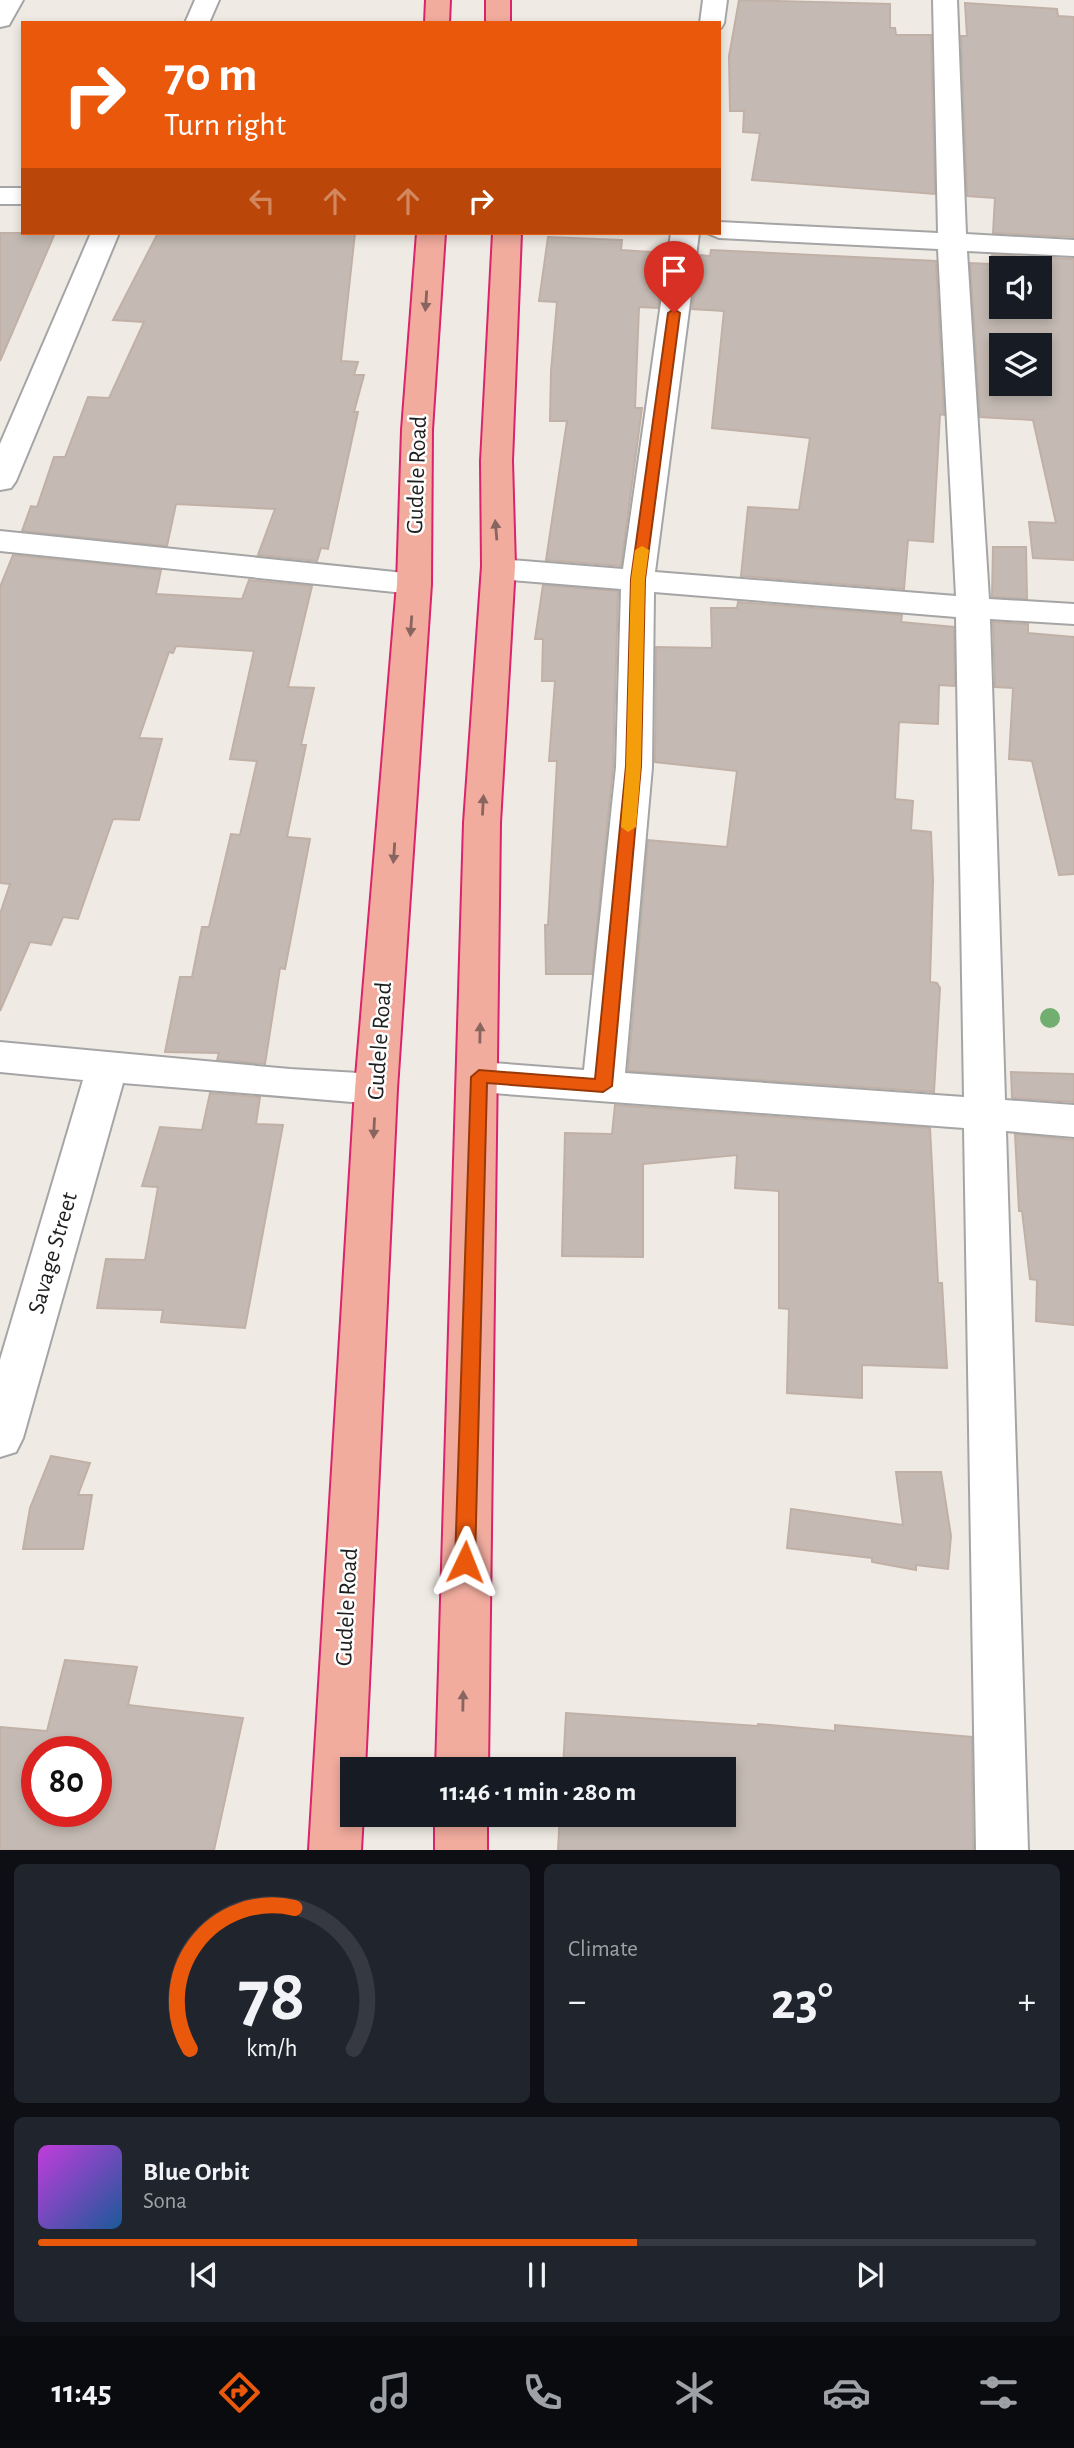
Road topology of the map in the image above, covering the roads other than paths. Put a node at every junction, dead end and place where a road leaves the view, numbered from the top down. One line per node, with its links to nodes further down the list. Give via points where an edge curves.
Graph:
1 (11, 0): 7 (street)
2 (207, 0): 8 (street)
3 (438, 0): 9 (highway)
4 (498, 0): 10 (highway)
5 (715, 0): 11 (street)
6 (944, 0): 19 (street)
7 (0, 20)
8 (198, 21)
9 (437, 21)
10 (498, 21)
11 (712, 21)
12 (0, 196): 13 (street)
13 (21, 196)
14 (721, 230): 19 (street)
15 (104, 235): 21 (street)
16 (430, 235): 25 (highway, Gudele Road, one-way to 25, via 417,430)
17 (507, 235): 23 (highway, one-way to 17, via 495,519)
18 (685, 235): 24 (street)
19 (952, 241): 20 (street); 26 (street)
20 (1074, 248)
21 (0, 481)
22 (0, 541): 25 (street)
23 (500, 569): 24 (street); 30 (highway, one-way to 23, via 482,823)
24 (638, 579): 26 (street); 31 (street, via 634,766)
25 (414, 584): 32 (highway, Gudele Road, one-way to 32)
26 (973, 608): 27 (street); 33 (street)
27 (1074, 614)
28 (0, 1058): 29 (street)
29 (107, 1068): 32 (street); 35 (street, Savage Street)
30 (479, 1077): 31 (street); 36 (highway, one-way to 30)
31 (603, 1086): 33 (street)
32 (376, 1089): 38 (highway, Gudele Road, one-way to 38)
33 (984, 1115): 34 (street); 40 (street)
34 (1074, 1121)
35 (0, 1438)
36 (462, 1757)
37 (461, 1827): 39 (highway)
38 (335, 1850)
39 (461, 1850)
40 (1002, 1850)

